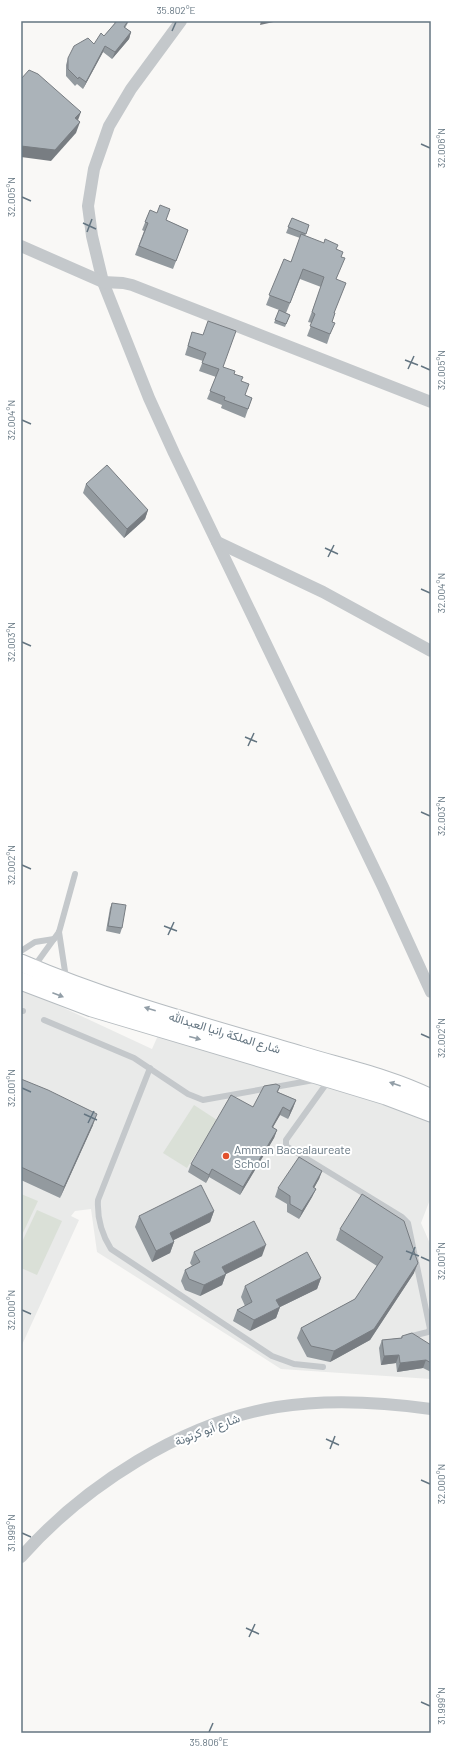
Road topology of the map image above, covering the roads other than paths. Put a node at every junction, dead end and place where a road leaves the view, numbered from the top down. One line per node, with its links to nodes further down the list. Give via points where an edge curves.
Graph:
1 (181, 21): 3 (street, via 131,89 109,126 94,169 88,206)
2 (21, 246): 3 (street)
3 (103, 282): 4 (street, via 123,282 132,285); 5 (street, via 149,398)
4 (431, 402)
5 (217, 542): 6 (street, via 323,592); 14 (street)
6 (431, 651)
7 (75, 874): 8 (lane)
8 (59, 932): 9 (lane); 13 (lane)
9 (54, 939): 10 (lane, via 35,942); 11 (lane)
10 (21, 951)
11 (27, 966): 13 (main road, شارع الملكة رانيا العبدالله)
12 (21, 982): 17 (main road, شارع الملكة رانيا العبدالله, one-way to 17, via 106,1012)
13 (67, 982): 18 (main road, شارع الملكة رانيا العبدالله, one-way to 13, via 382,1079 238,1037)
14 (431, 992)
15 (44, 1020): 16 (lane, via 134,1058)
16 (150, 1068): 17 (lane, via 192,1097 203,1100); 21 (lane, via 98,1200 100,1226 108,1246 272,1356 294,1364)
17 (328, 1078): 19 (main road, شارع الملكة رانيا العبدالله); 20 (lane, via 286,1140 286,1146 408,1223 430,1329 428,1332)
18 (431, 1098)
19 (431, 1113)
20 (399, 1340)
21 (323, 1367)
22 (431, 1409): 23 (street, شارع أبو كرتونة, via 375,1404 317,1403 276,1407 233,1418 190,1434 142,1457 85,1497)
23 (21, 1557)

